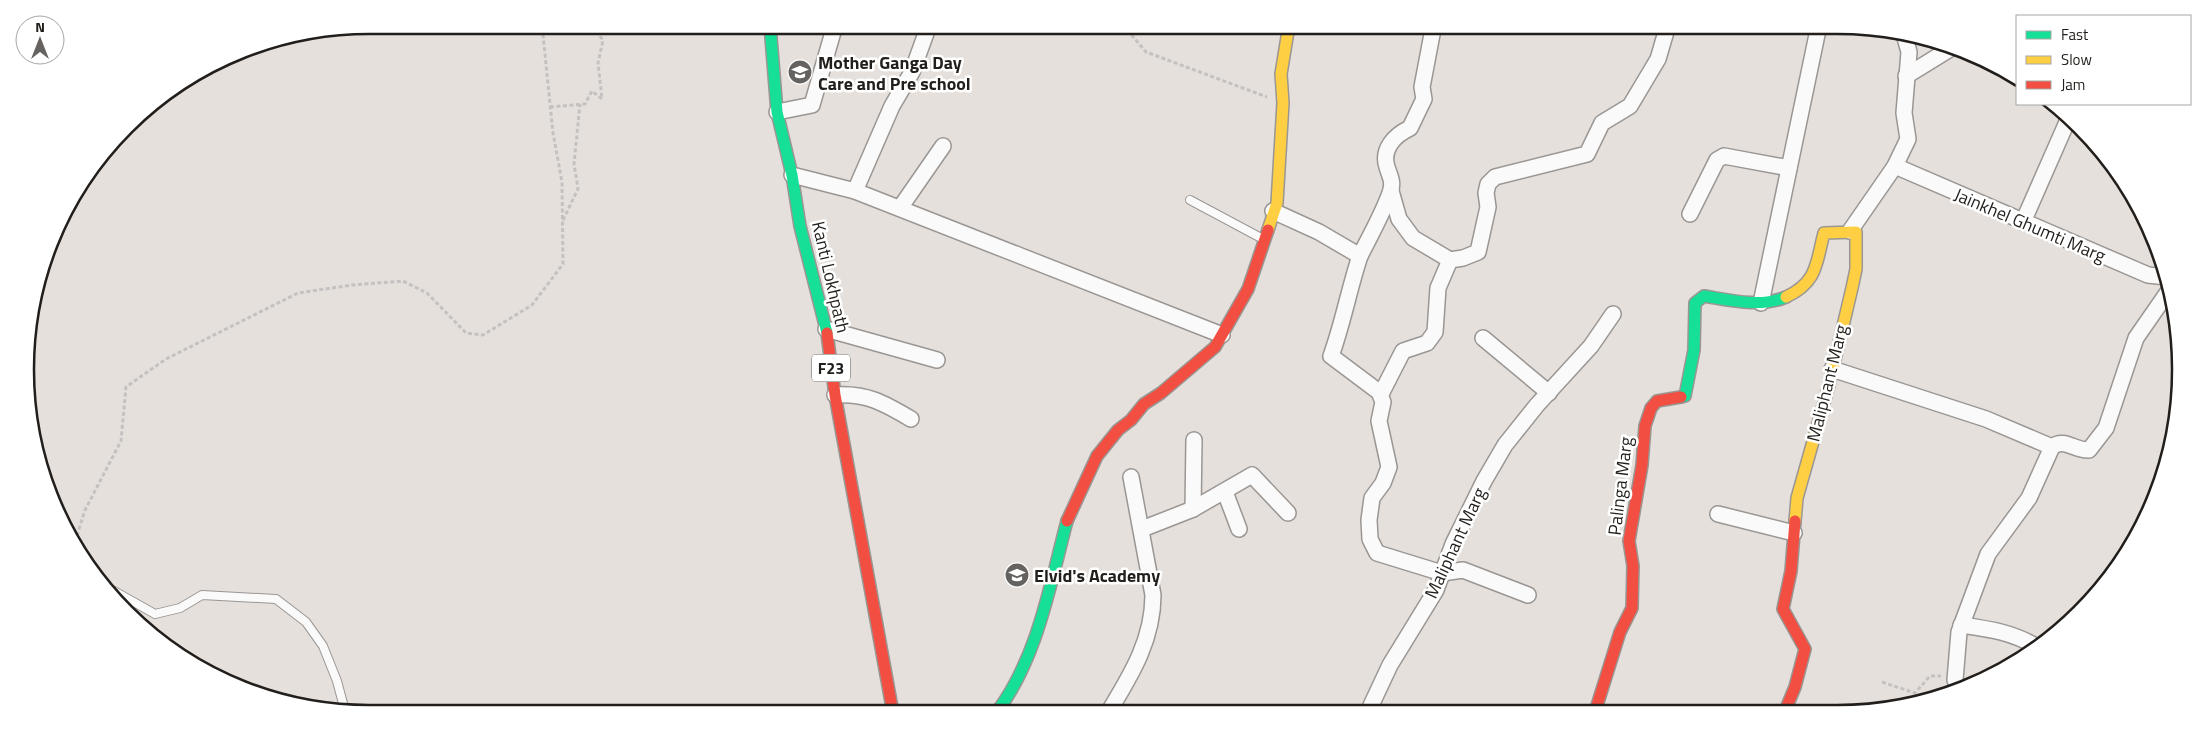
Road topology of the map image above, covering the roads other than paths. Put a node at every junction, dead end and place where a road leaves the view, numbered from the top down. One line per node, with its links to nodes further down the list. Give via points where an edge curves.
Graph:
1 (771, 34): 11 (main road, Kanti Lokhpath / F23)
2 (832, 34): 11 (street, via 812,105)
3 (926, 34): 17 (street, via 912,72 892,106)
4 (1288, 34): 21 (main road)
5 (1432, 34): 18 (street, via 1422,87 1424,99 1410,128 1398,134 1388,146 1386,160 1392,176)
6 (1665, 34): 27 (street, via 1658,59 1630,106 1602,124 1587,154 1495,177 1488,184 1488,207 1478,252)
7 (1817, 34): 15 (street)
8 (1906, 41): 10 (street, via 1909,52)
9 (1945, 52): 10 (street)
10 (1906, 76): 14 (street, via 1904,113 1908,138)
11 (776, 112): 16 (main road, Kanti Lokhpath / F23)
12 (2066, 124): 23 (street)
13 (943, 146): 20 (street)
14 (1895, 166): 23 (street, Jainkhel Ghumti Marg); 24 (street)
15 (1790, 168): 22 (street, via 1724,156 1716,160); 30 (street)
16 (792, 176): 17 (street); 32 (main road, Kanti Lokhpath / F23, via 800,226)
17 (855, 191): 20 (street)
18 (1391, 191): 26 (street); 27 (street, via 1399,219 1413,238)
19 (1190, 200): 25 (lane)
20 (900, 208): 33 (street, via 1025,260)
21 (1273, 211): 25 (main road); 26 (street)
22 (1690, 214)
23 (2024, 222): 28 (street, Jainkhel Ghumti Marg, via 2148,275)
24 (1850, 231): 30 (main road, via 1824,232 1818,265 1809,280 1788,296); 36 (main road, Maliphant Marg, via 1856,232 1856,269)
25 (1265, 240): 33 (main road, via 1248,288)
26 (1360, 256): 38 (street, via 1331,356)
27 (1450, 260): 38 (street, via 1438,288 1435,332 1427,343 1403,351)
28 (2159, 276)
29 (2164, 297): 42 (street, via 2136,338 2106,428 2098,440 2089,450 2082,451 2063,443)
30 (1762, 303): 62 (main road, Palinga Marg, via 1704,296 1695,303 1694,350 1685,396 1657,401 1651,408 1645,426 1629,541 1633,566 1632,608 1620,632)
31 (1613, 314): 37 (street, Maliphant Marg, via 1591,346)
32 (826, 329): 35 (street); 39 (main road, Kanti Lokhpath / F23)
33 (1222, 335): 59 (main road, via 1215,347 1144,404 1097,456 1069,512 1038,631)
34 (1484, 338): 37 (street)
35 (937, 360)
36 (1832, 369): 42 (street, via 1986,419); 50 (main road, Maliphant Marg, via 1798,498)
37 (1549, 393): 51 (street, Maliphant Marg, via 1501,452 1453,544)
38 (1381, 394): 51 (street, via 1383,402 1379,421 1389,467 1372,498 1370,539 1377,553)
39 (835, 395): 40 (street, via 854,394 884,403); 58 (main road, Kanti Lokhpath / F23)
40 (911, 420)
41 (1194, 440): 45 (street)
42 (2052, 447): 54 (street, via 2029,498 1988,554)
43 (1131, 476): 48 (street)
44 (1225, 492): 45 (street); 46 (street, via 1252,475); 49 (street)
45 (1193, 509): 48 (street)
46 (1288, 514)
47 (1718, 514): 50 (street)
48 (1142, 528): 60 (street, via 1153,595 1150,629 1146,643)
49 (1239, 529)
50 (1794, 532): 63 (main road, Maliphant Marg, via 1783,609 1805,649)
51 (1442, 573): 53 (street, via 1463,570); 61 (street, Maliphant Marg, via 1436,590 1390,665)
52 (120, 594): 57 (lane, via 155,614 180,608 202,595 276,599 306,622 323,646)
53 (1528, 595)
54 (1961, 626): 55 (street, via 2000,630); 56 (street)
55 (2031, 644)
56 (1955, 680)
57 (343, 704)
58 (892, 705)
59 (1002, 705)
60 (1112, 705)
61 (1371, 705)
62 (1597, 705)
63 (1787, 705)

